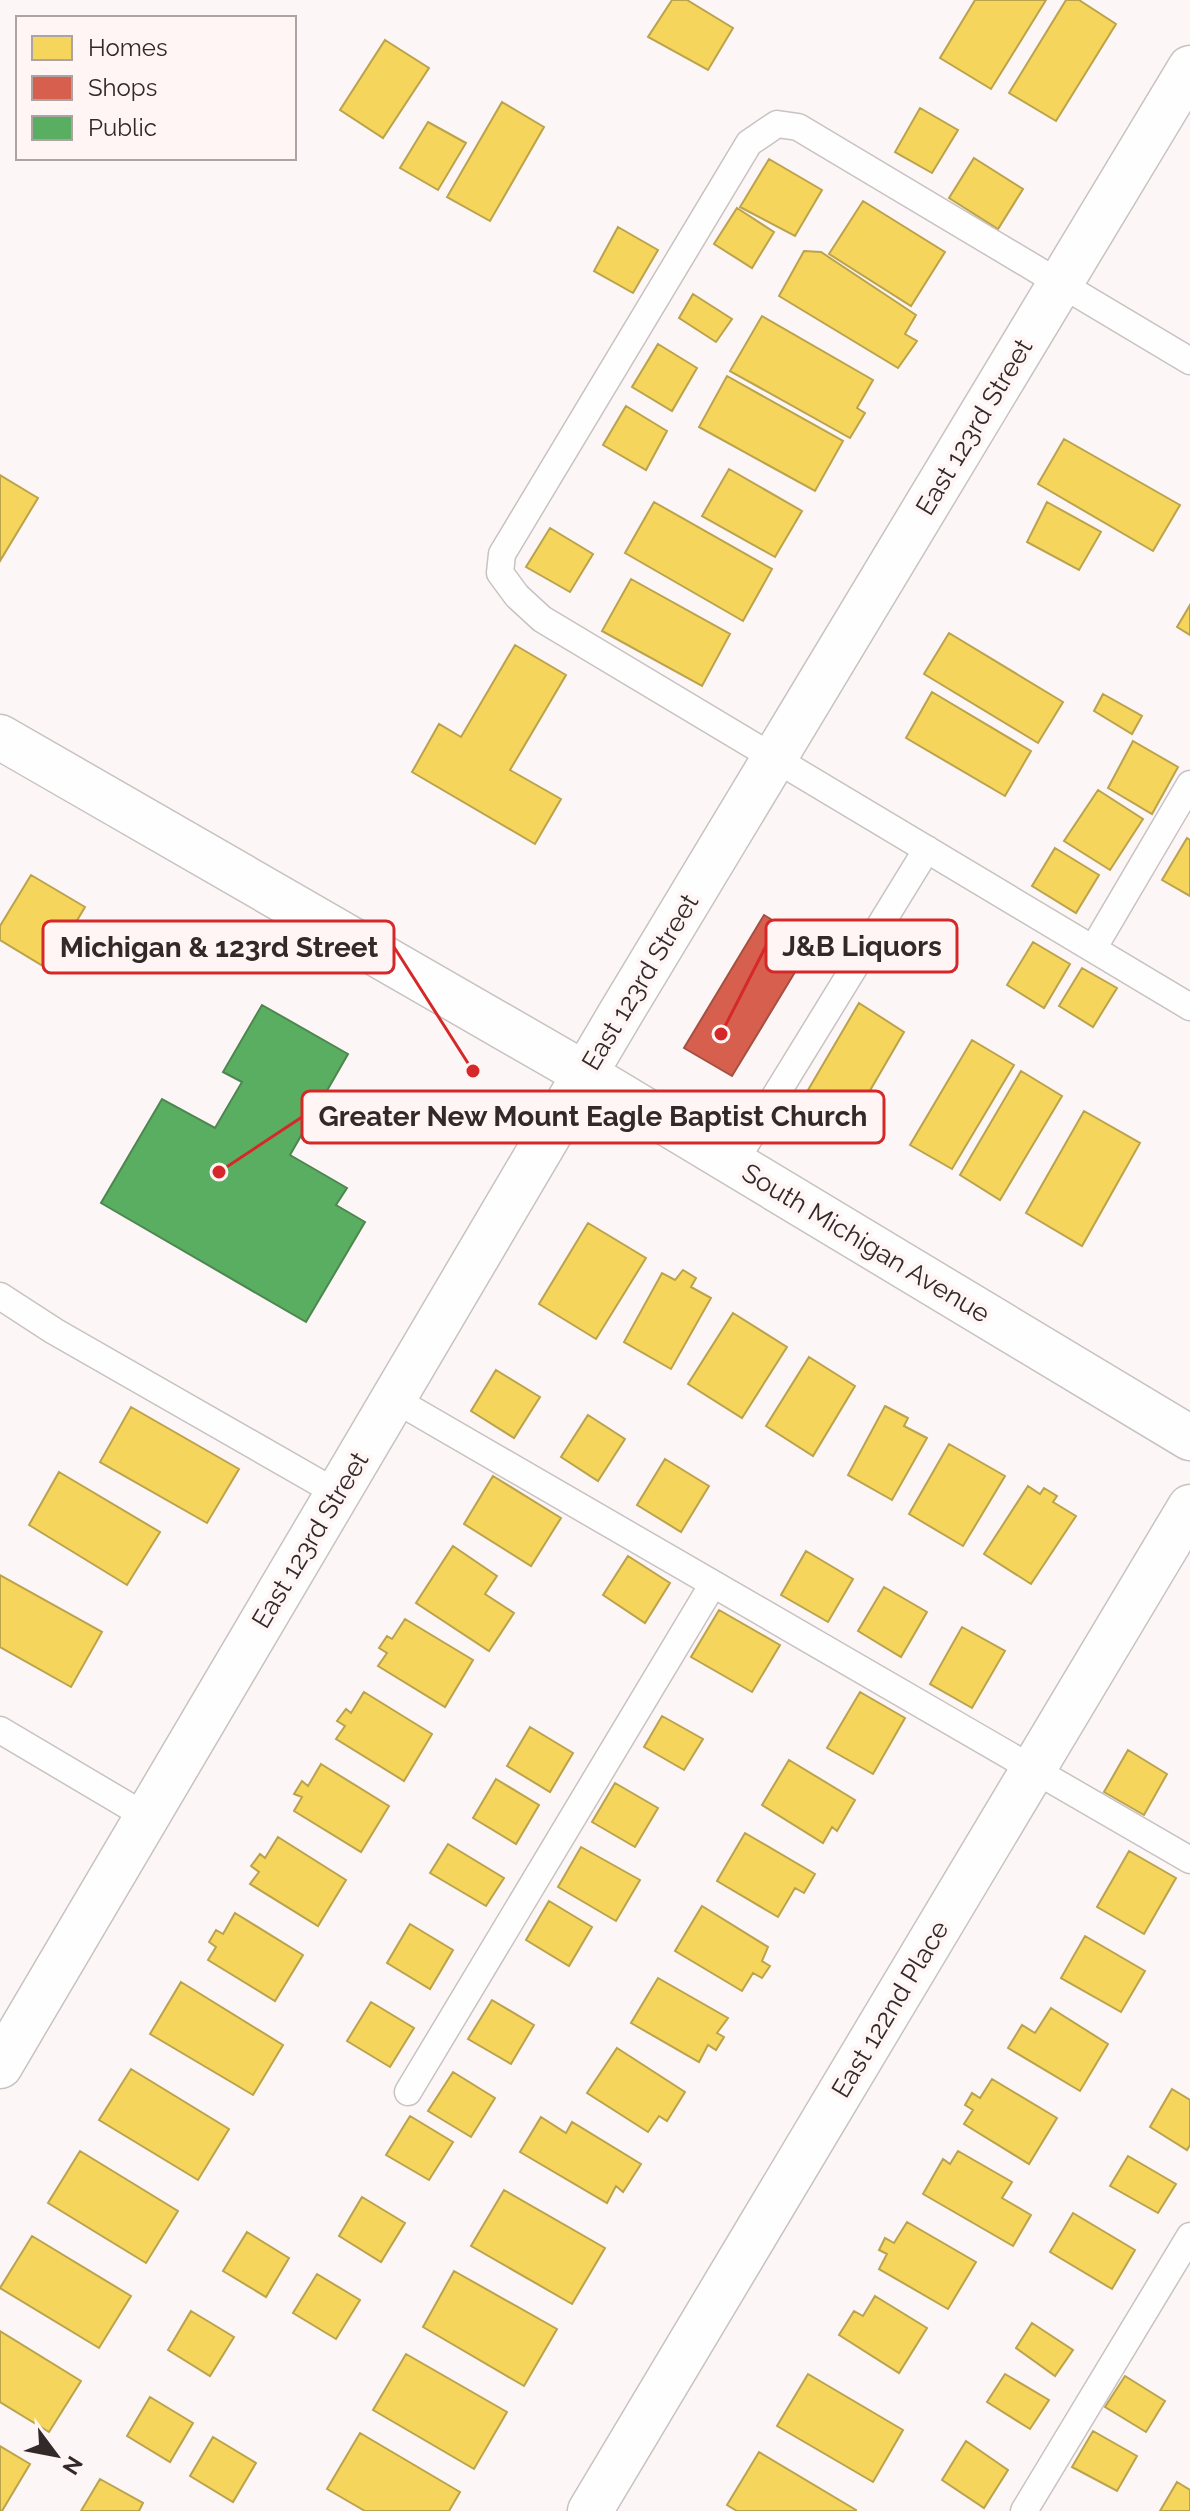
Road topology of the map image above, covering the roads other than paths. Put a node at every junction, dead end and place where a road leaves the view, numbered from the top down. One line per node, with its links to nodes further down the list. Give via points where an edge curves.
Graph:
1 (1190, 68): 2 (street, East 123rd Street)
2 (1061, 284): 3 (lane); 5 (street, East 123rd Street); 5 (lane, via 798,127 777,124 749,143 502,554 500,573 542,619)
3 (1190, 361)
4 (0, 737): 10 (street, South Michigan Avenue)
5 (775, 758): 7 (lane); 10 (street, East 123rd Street)
6 (1190, 784): 8 (lane)
7 (927, 849): 8 (lane); 11 (lane)
8 (1093, 949): 9 (lane)
9 (1190, 1007)
10 (585, 1074): 11 (street, South Michigan Avenue); 13 (street, East 123rd Street)
11 (734, 1163): 14 (street, South Michigan Avenue)
12 (0, 1296): 15 (lane)
13 (394, 1399): 15 (street, East 123rd Street); 17 (lane)
14 (1190, 1438)
15 (337, 1493): 20 (street, East 123rd Street)
16 (1190, 1507): 19 (street, East 122nd Place)
17 (713, 1584): 19 (lane); 23 (lane)
18 (0, 1730): 20 (lane)
19 (1034, 1768): 21 (lane); 25 (street, East 122nd Place)
20 (147, 1817): 22 (street, East 123rd Street)
21 (1190, 1860)
22 (0, 2066)
23 (408, 2092)
24 (1190, 2236): 26 (lane)
25 (590, 2511)
26 (1024, 2511)

